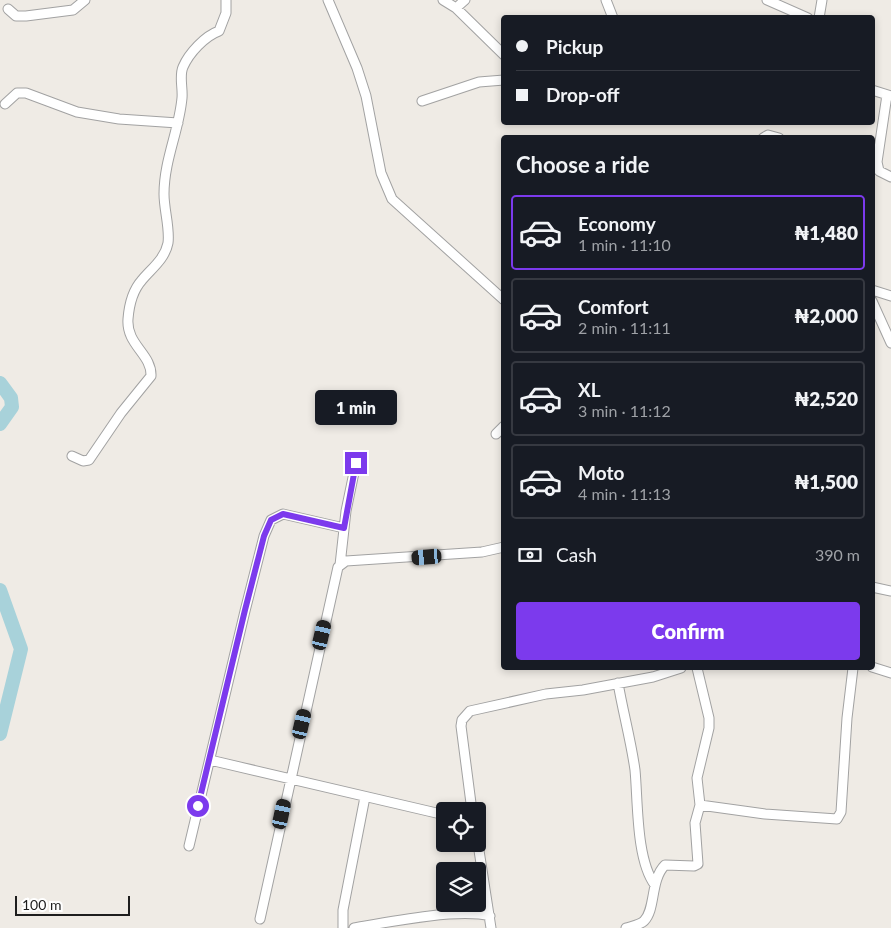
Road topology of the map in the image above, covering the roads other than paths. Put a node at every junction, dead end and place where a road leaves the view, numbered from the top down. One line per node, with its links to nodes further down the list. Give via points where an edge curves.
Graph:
1 (85, 0): 10 (street, via 72,10 26,16 16,16)
2 (226, 0): 20 (street, via 226,13 219,31 208,35 182,69)
3 (328, 0): 25 (street, via 357,68 386,190 404,212)
4 (443, 0): 9 (street)
5 (465, 0): 9 (street)
6 (606, 0): 11 (street)
7 (767, 0): 12 (street)
8 (822, 0): 13 (street)
9 (456, 8): 14 (street)
10 (8, 9)
11 (612, 15)
12 (801, 15)
13 (820, 15)
14 (501, 52)
15 (501, 80): 18 (street, via 479,82)
16 (875, 91): 17 (street)
17 (889, 96): 21 (street)
18 (422, 100)
19 (5, 104): 20 (street, via 17,94 26,93 77,112)
20 (178, 123): 30 (street, via 164,180 168,244 158,264 135,291 128,317 131,339 148,362 151,376 120,413 89,460)
21 (876, 170): 22 (street)
22 (891, 177)
23 (875, 291): 24 (street)
24 (891, 296)
25 (501, 297)
26 (875, 307): 27 (street)
27 (891, 343)
28 (501, 429): 29 (street)
29 (496, 434)
30 (72, 456)
31 (356, 463): 32 (street)
32 (344, 528): 34 (street); 43 (street, via 283,514 271,520 245,610)
33 (501, 548): 34 (street)
34 (340, 565): 44 (street)
35 (875, 588): 36 (street)
36 (891, 591)
37 (875, 668): 41 (street)
38 (675, 670): 42 (street)
39 (697, 670): 47 (street, via 709,718 697,778)
40 (853, 670): 47 (street, via 838,818 764,814)
41 (891, 673)
42 (618, 683): 46 (street, via 546,694 470,711 465,715 461,726); 51 (street, via 635,769 645,870)
43 (210, 760): 44 (street); 49 (street)
44 (289, 780): 45 (street); 53 (street)
45 (365, 797): 48 (street); 54 (street)
46 (471, 802)
47 (700, 805): 51 (street, via 695,823 698,864 665,865)
48 (436, 813)
49 (189, 846)
50 (479, 852): 52 (street)
51 (655, 885): 57 (street, via 644,921)
52 (490, 916): 55 (street, via 465,913); 56 (street)
53 (260, 919)
54 (343, 928)
55 (354, 928)
56 (492, 928)
57 (626, 928)

